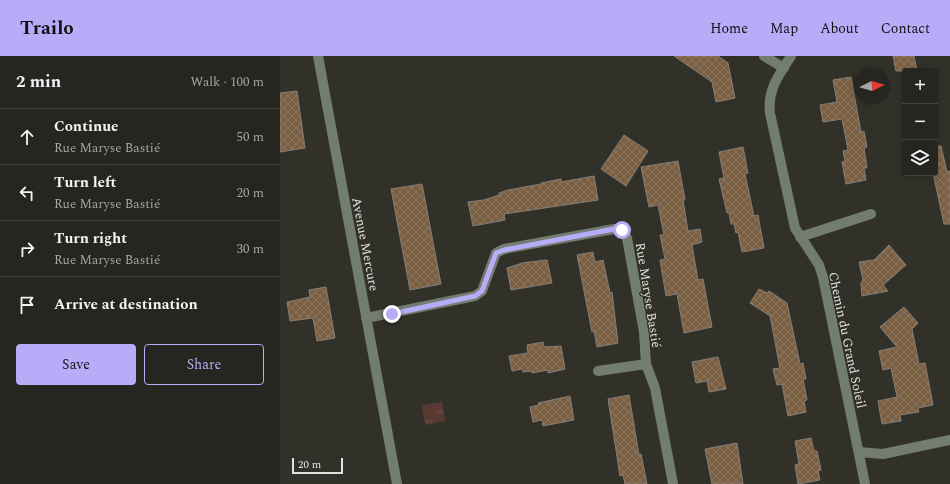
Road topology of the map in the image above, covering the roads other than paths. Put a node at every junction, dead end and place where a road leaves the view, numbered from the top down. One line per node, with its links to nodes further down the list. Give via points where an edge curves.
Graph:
1 (318, 56): 7 (street, Avenue Mercure)
2 (764, 56): 4 (street)
3 (791, 56): 4 (street, Chemin du Grand Soleil)
4 (784, 68): 6 (street, Chemin du Grand Soleil, via 771,90 768,101 792,218)
5 (871, 214): 6 (street)
6 (800, 237): 11 (street, Chemin du Grand Soleil, via 819,265 823,278)
7 (366, 318): 8 (street, Rue Maryse Bastié, via 475,296 482,291 496,253 504,250 614,229 622,230 627,238 644,332); 12 (street, Avenue Mercure)
8 (646, 364): 9 (street); 13 (street, Rue Maryse Bastié, via 655,388)
9 (598, 371)
10 (950, 440): 11 (street, via 882,454)
11 (859, 452): 14 (street, Chemin du Grand Soleil)
12 (397, 484)
13 (673, 484)
14 (865, 484)

